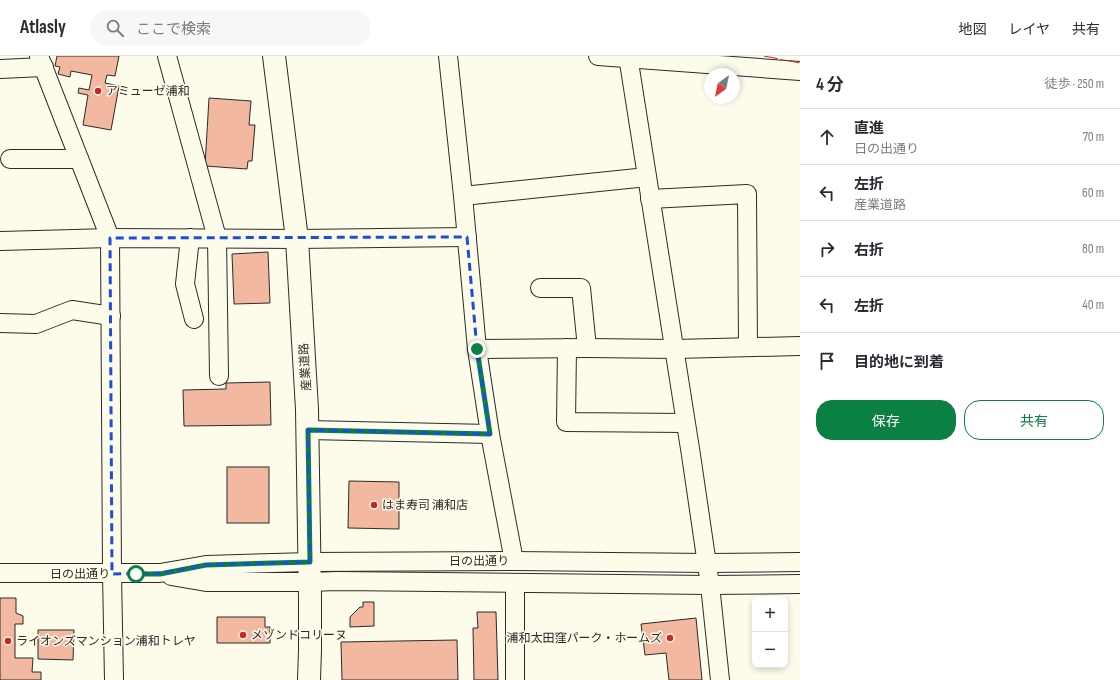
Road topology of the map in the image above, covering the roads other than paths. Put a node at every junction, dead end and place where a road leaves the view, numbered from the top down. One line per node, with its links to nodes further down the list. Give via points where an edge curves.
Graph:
1 (167, 56): 17 (street)
2 (274, 56): 18 (main road, 産業道路)
3 (448, 56): 12 (street)
4 (598, 56): 5 (street)
5 (628, 57): 7 (street); 11 (street)
6 (41, 62): 8 (street); 10 (street)
7 (790, 65)
8 (0, 69)
9 (10, 159): 10 (street)
10 (79, 159): 15 (street)
11 (647, 177): 12 (street); 13 (street)
12 (463, 196): 14 (street)
13 (650, 199): 25 (street, via 747,194); 29 (street)
14 (467, 237): 18 (street); 28 (street)
15 (110, 238): 16 (street); 19 (street); 21 (street)
16 (190, 238): 17 (street); 22 (street, via 185,284)
17 (217, 238): 18 (street); 30 (street)
18 (296, 239): 32 (main road, 産業道路)
19 (0, 241)
20 (540, 288): 27 (street, via 581,288)
21 (111, 316): 23 (street, via 72,310 36,324); 39 (street)
22 (194, 319)
23 (0, 323)
24 (800, 346): 25 (street)
25 (748, 347): 29 (street)
26 (566, 348): 27 (street); 28 (street); 31 (street, via 566,422)
27 (587, 348): 29 (street)
28 (477, 349): 33 (street)
29 (675, 349): 31 (street)
30 (220, 376)
31 (685, 423): 36 (street)
32 (308, 430): 33 (street); 37 (main road, 産業道路)
33 (490, 434): 34 (street)
34 (514, 561): 36 (street, 日の出通り); 37 (street, 日の出通り)
35 (800, 562): 36 (street, 日の出通り)
36 (707, 563): 42 (street)
37 (310, 572): 39 (street, 日の出通り, via 206,582 160,574); 40 (street, 日の出通り, via 337,581); 44 (main road, 産業道路)
38 (0, 574): 39 (street, 日の出通り)
39 (112, 574): 43 (street)
40 (515, 583): 42 (street, 日の出通り); 45 (street)
41 (800, 584): 42 (street, 日の出通り)
42 (710, 585): 46 (street)
43 (114, 680)
44 (309, 680)
45 (515, 680)
46 (720, 680)

